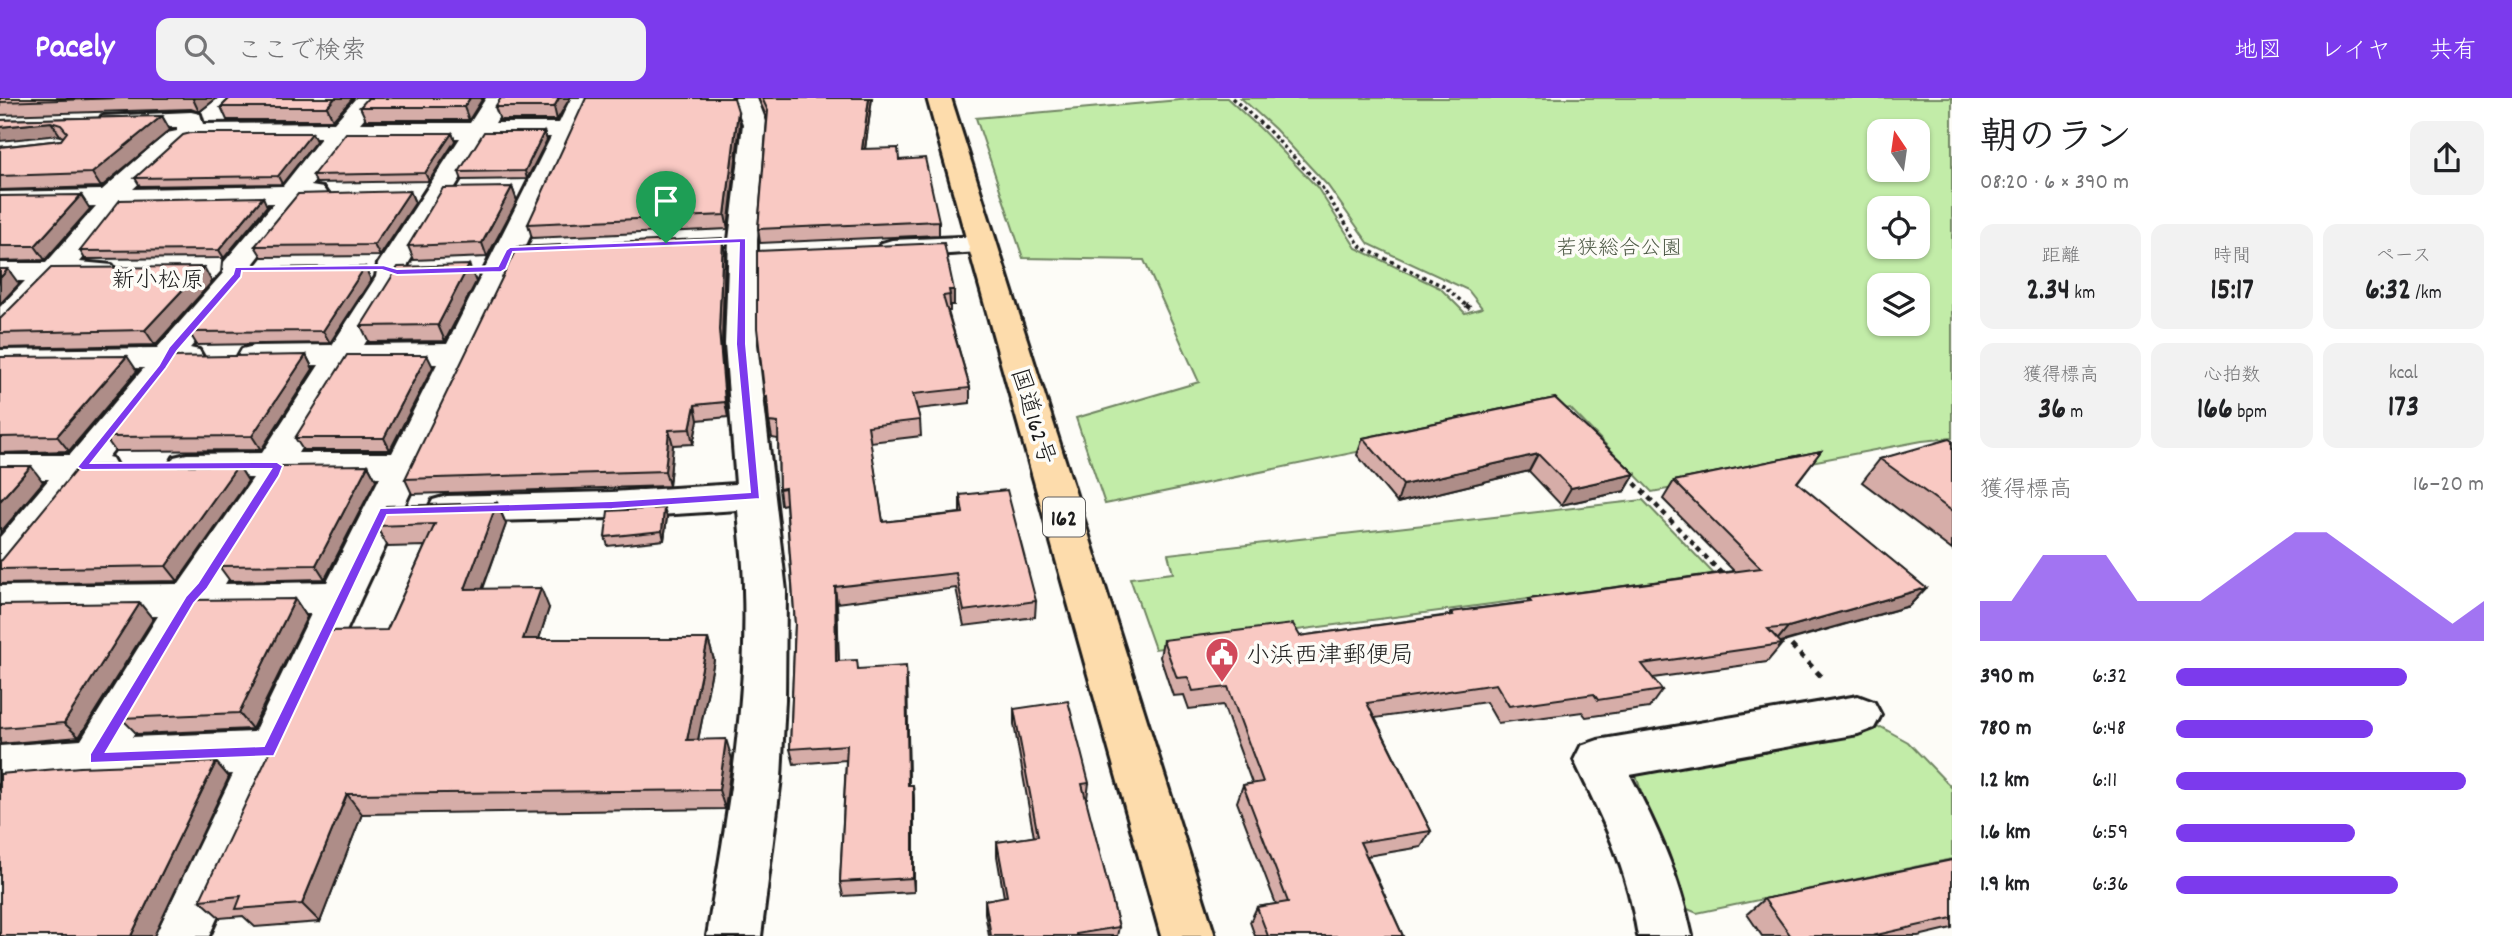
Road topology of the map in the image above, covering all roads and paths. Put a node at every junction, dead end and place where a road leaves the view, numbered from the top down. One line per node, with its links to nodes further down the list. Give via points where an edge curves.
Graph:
1 (369, 98): 9 (street)
2 (498, 98): 10 (street)
3 (745, 98): 33 (street, via 755,124 743,247 741,344)
4 (939, 98): 17 (highway, 国道162号 / 162)
5 (1232, 98): 22 (path, via 1321,186 1361,247 1445,287)
6 (227, 104): 11 (street)
7 (575, 114): 10 (street); 24 (street, via 526,190 506,259)
8 (82, 122): 11 (street, via 191,119)
9 (341, 130): 10 (street); 11 (street); 13 (street)
10 (478, 130): 25 (street, via 393,264 391,278)
11 (183, 135): 12 (street); 15 (street, via 115,191)
12 (98, 142)
13 (293, 194): 14 (street); 15 (street); 26 (street, via 239,262 237,275)
14 (333, 194)
15 (113, 198): 16 (street); 20 (street)
16 (0, 201)
17 (983, 245): 18 (street); 47 (highway, 国道162号 / 162)
18 (863, 250)
19 (132, 270): 20 (street)
20 (53, 271): 21 (street); 23 (street)
21 (0, 272)
22 (1471, 309)
23 (0, 325)
24 (461, 354): 25 (street); 28 (street)
25 (343, 355): 26 (street); 29 (street, via 277,458)
26 (169, 357): 27 (street); 31 (street)
27 (0, 360)
28 (406, 465): 29 (street); 34 (street)
29 (277, 466): 31 (street); 38 (street, via 210,575)
30 (0, 467): 31 (street)
31 (82, 467): 35 (street)
32 (1621, 469): 36 (path)
33 (756, 496): 34 (street); 46 (street, via 765,591 763,700 757,778)
34 (384, 511): 37 (street)
35 (0, 564)
36 (1726, 577)
37 (340, 598): 38 (street); 42 (street)
38 (190, 599): 39 (street); 43 (street)
39 (0, 601)
40 (1782, 636): 41 (path)
41 (1858, 715): 48 (street, via 1598,760 1642,849)
42 (269, 752): 43 (street); 45 (street)
43 (94, 758): 44 (street)
44 (0, 767)
45 (182, 936)
46 (734, 936)
47 (1188, 936)
48 (1665, 936)

